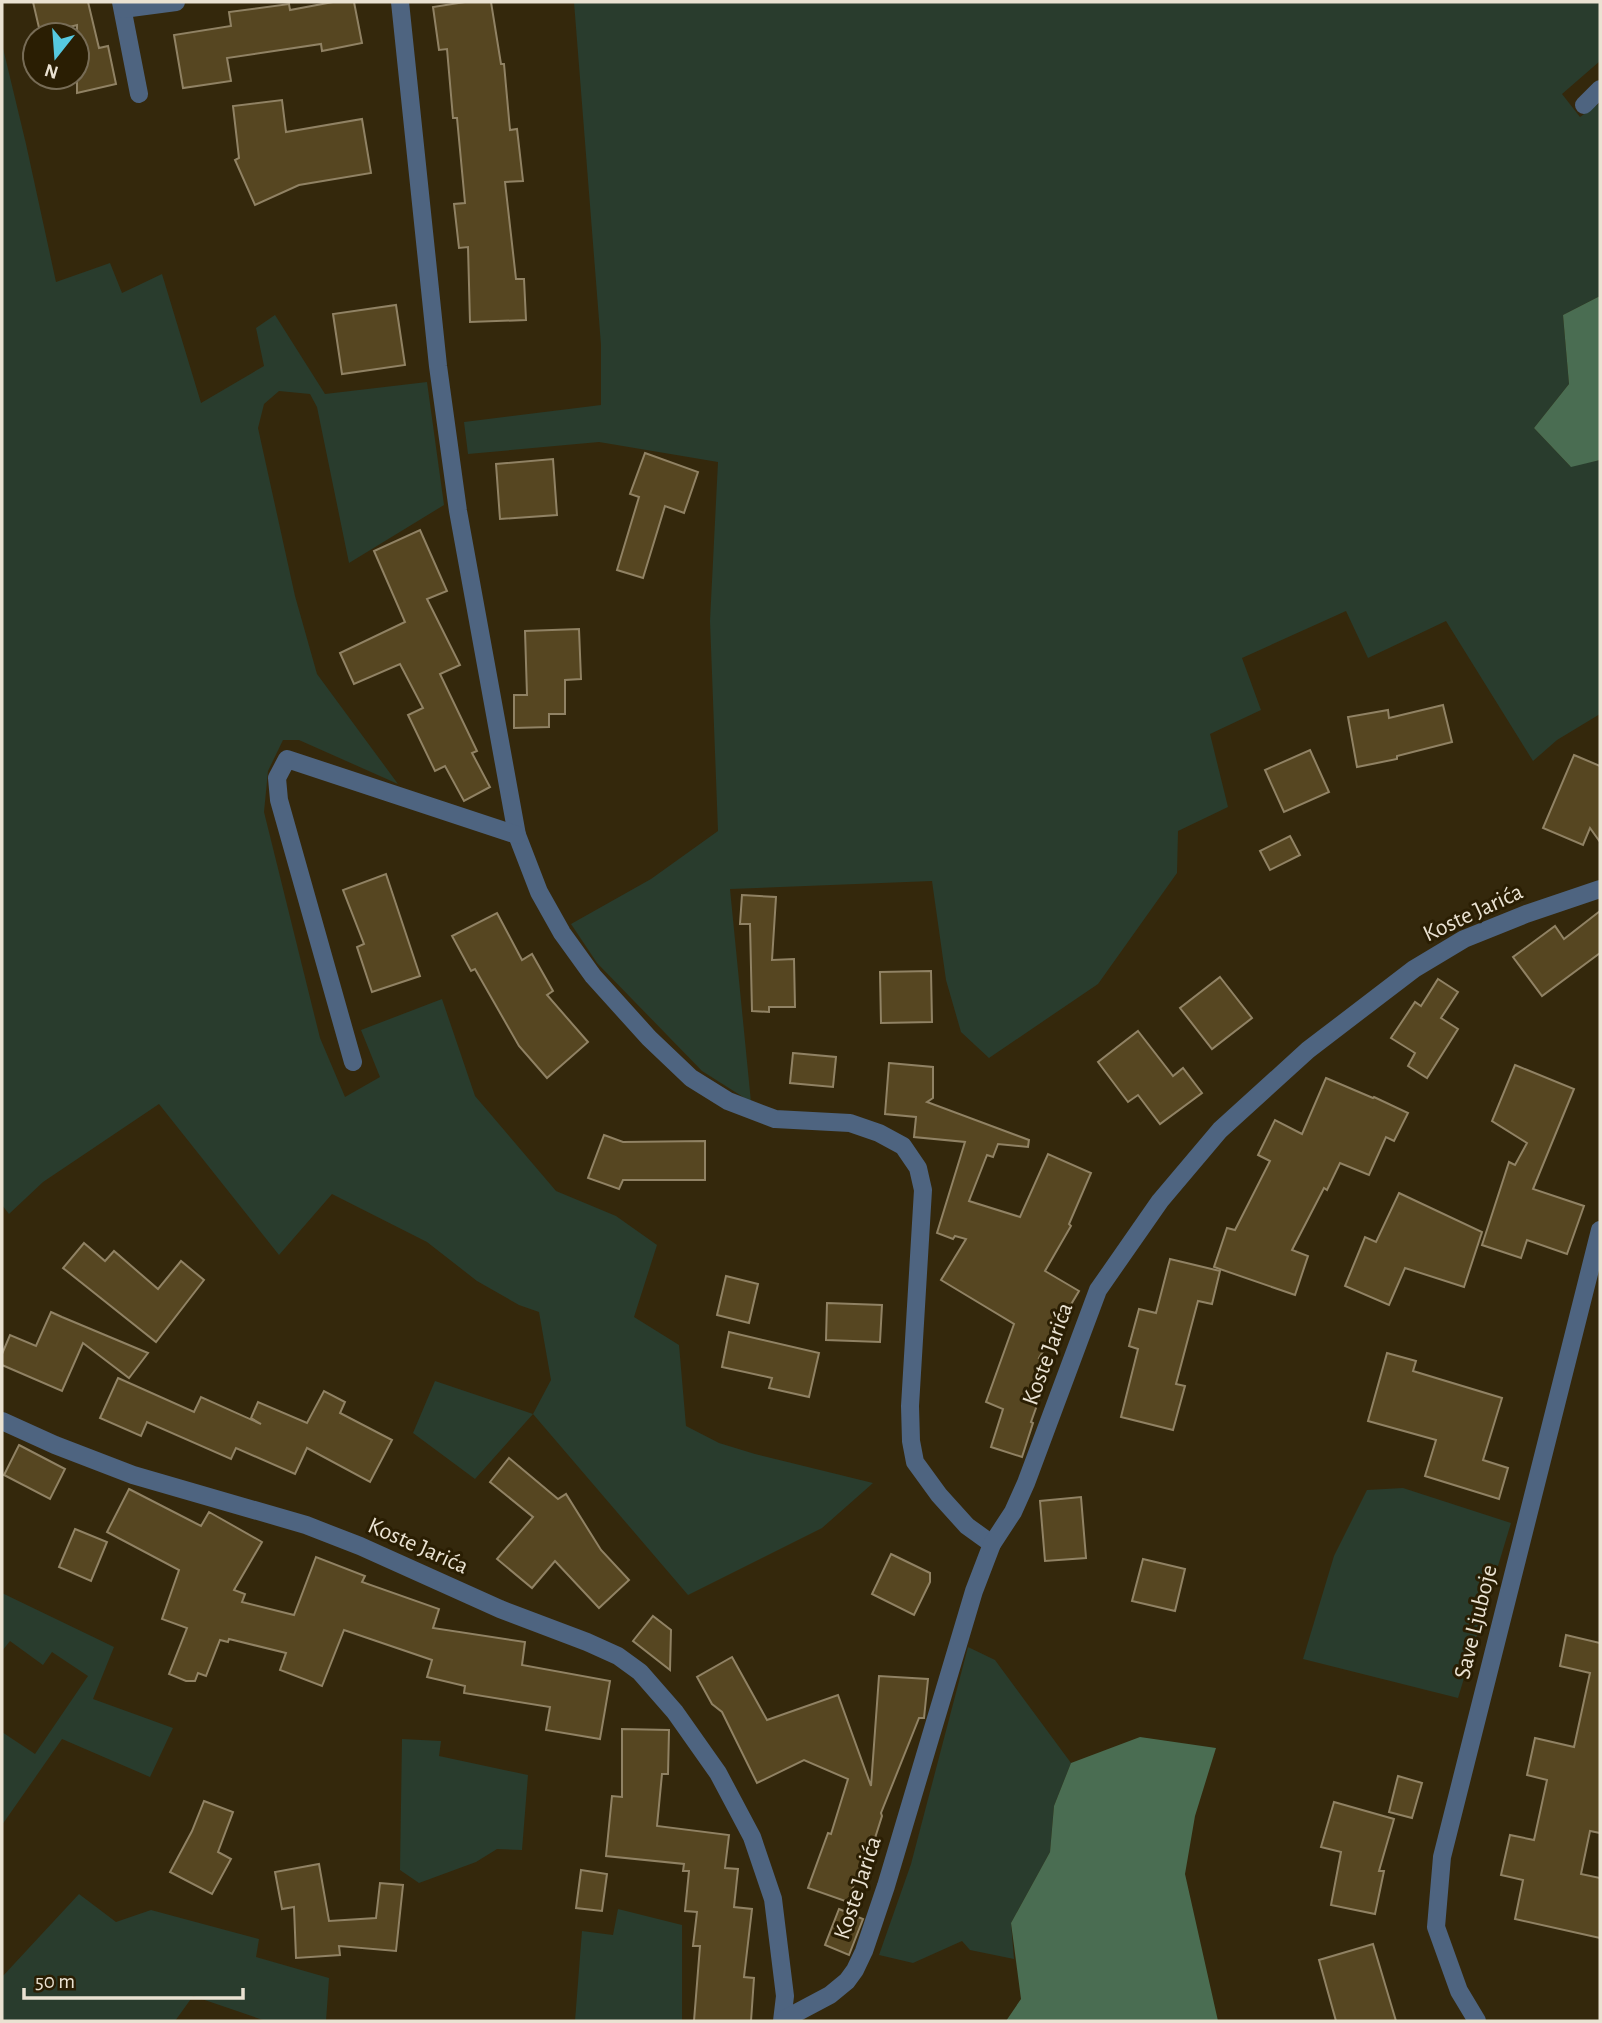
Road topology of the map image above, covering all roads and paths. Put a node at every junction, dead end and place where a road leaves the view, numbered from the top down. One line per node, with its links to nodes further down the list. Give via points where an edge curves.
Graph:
1 (176, 2): 3 (street)
2 (400, 2): 7 (street, via 458,511)
3 (122, 6): 5 (street)
4 (1600, 89): 6 (street)
5 (139, 94)
6 (1584, 105)
7 (517, 835): 9 (street, via 288,759 277,778 279,800); 12 (street, via 539,892 562,933 593,976 691,1078 728,1101 775,1119 850,1123 879,1133 903,1146 918,1168 923,1190 910,1406 915,1462 967,1526)
8 (1600, 889): 12 (street, Koste Jarića, via 1464,939 1415,969 1308,1050 1220,1130 1160,1201 1098,1290 1026,1483)
9 (353, 1062)
10 (1600, 1230): 14 (street, Save Ljuboje, via 1442,1857 1436,1927 1459,1991)
11 (2, 1421): 13 (street, Koste Jarića, via 133,1475 306,1525 360,1546 618,1656 639,1672 675,1712 718,1773 752,1837 773,1899 785,1996)
12 (992, 1544): 13 (street, Koste Jarića, via 864,1951 847,1981)
13 (783, 2021)
14 (1477, 2021)

